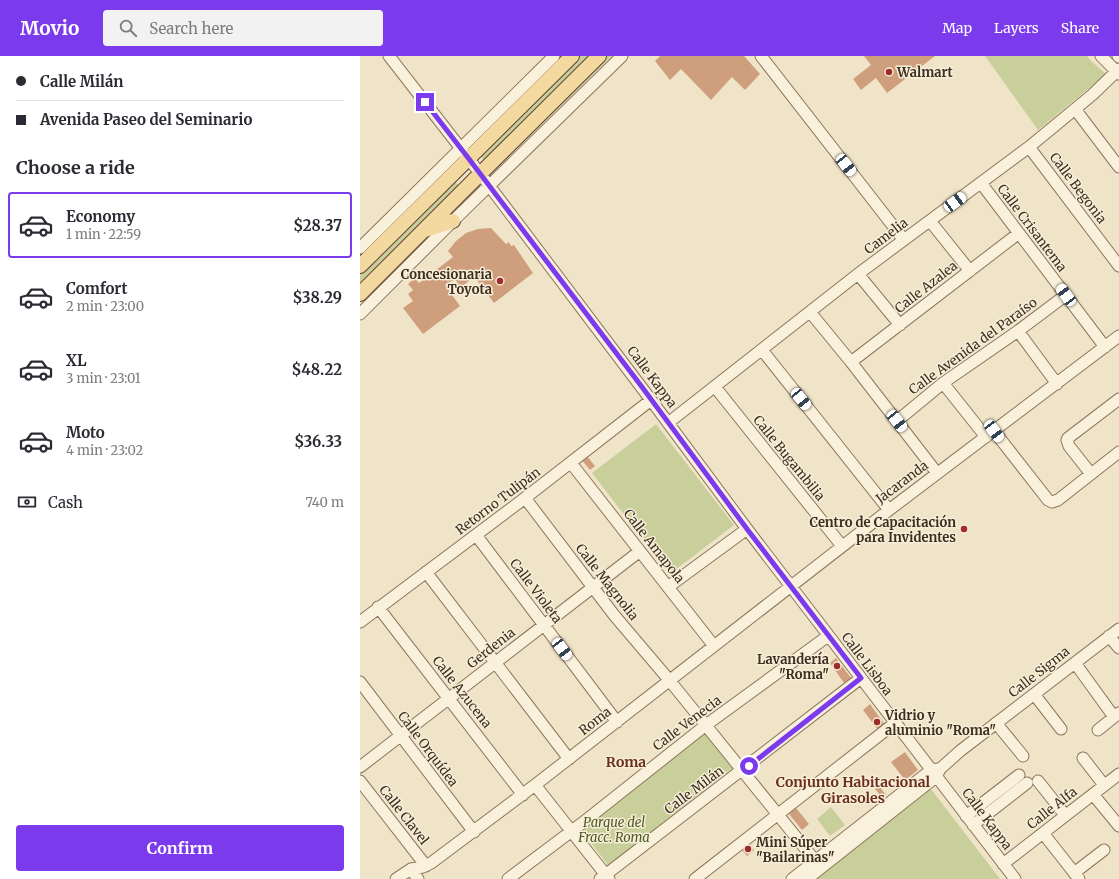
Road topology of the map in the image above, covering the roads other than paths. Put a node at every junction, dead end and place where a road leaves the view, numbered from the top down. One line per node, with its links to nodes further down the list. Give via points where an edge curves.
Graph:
1 (388, 56): 11 (street, Calle Kappa)
2 (554, 56): 11 (street)
3 (572, 56): 11 (main road)
4 (599, 56): 13 (main road)
5 (622, 56): 15 (street)
6 (761, 56): 20 (street)
7 (1106, 58): 8 (street)
8 (1118, 71): 9 (street, Camelia)
9 (1075, 109): 10 (street, Camelia); 12 (street)
10 (1029, 147): 14 (street, Camelia); 23 (street, Calle Begonia)
11 (465, 153): 13 (street, Calle Kappa); 21 (street); 22 (main road)
12 (1119, 167)
13 (480, 174): 15 (street, Calle Kappa); 18 (main road)
14 (981, 183): 17 (street, Camelia); 19 (street, Calle Crisantema)
15 (489, 186): 16 (street); 40 (street, Calle Kappa)
16 (453, 221): 18 (main road); 29 (street)
17 (930, 221): 20 (street, Camelia); 24 (street)
18 (423, 230): 26 (main road)
19 (1019, 233): 24 (street, Calle Azalea); 27 (street, Calle Crisantema)
20 (904, 240): 25 (street, Camelia)
21 (360, 248)
22 (360, 266)
23 (1119, 266)
24 (970, 271): 30 (street, Calle Azalea)
25 (858, 274): 28 (street, Camelia); 30 (street)
26 (360, 294)
27 (1066, 295): 31 (street, Calle Avenida del Paraíso); 33 (street, Calle Crisantema)
28 (810, 312): 34 (street, Camelia); 35 (street)
29 (360, 314)
30 (900, 325): 35 (street, Calle Azalea)
31 (1018, 331): 36 (street, Calle Avenida del Paraíso); 37 (street)
32 (1119, 336): 33 (street, Jacaranda)
33 (1105, 346): 37 (street, Jacaranda)
34 (762, 350): 38 (street, Camelia); 49 (street)
35 (851, 362): 41 (street)
36 (943, 383): 41 (street, Calle Avenida del Paraíso); 43 (street)
37 (1057, 384): 43 (street, Jacaranda)
38 (715, 387): 42 (street, Camelia); 52 (street, Calle Bugambilia)
39 (1119, 399): 47 (street, via 1067,440 1068,446)
40 (651, 400): 42 (street, Calle Kappa); 45 (street, Retorno Tulipán)
41 (897, 421): 46 (street)
42 (668, 423): 50 (street, Calle Kappa)
43 (990, 434): 46 (street, Jacaranda); 47 (street, via 1049,502 1055,502)
44 (1119, 452): 47 (street)
45 (571, 463): 48 (street, Retorno Tulipán); 53 (street, Calle Amapola)
46 (937, 473): 49 (street, Jacaranda)
47 (1091, 474)
48 (525, 498): 51 (street, Retorno Tulipán); 56 (street, Calle Magnolia)
49 (889, 510): 52 (street, Jacaranda)
50 (747, 529): 55 (street, Calle Kappa); 57 (street)
51 (476, 535): 54 (street, Retorno Tulipán); 60 (street, Calle Violeta)
52 (842, 546): 55 (street, Jacaranda)
53 (640, 551): 56 (street, Gerdenia); 57 (street, Calle Amapola)
54 (426, 572): 58 (street, Retorno Tulipán); 65 (street)
55 (790, 586): 62 (street, Calle Lisboa); 63 (street, Roma)
56 (593, 587): 60 (street, Gerdenia); 68 (street, Calle Magnolia)
57 (668, 587): 63 (street, Calle Amapola)
58 (378, 607): 59 (street, Retorno Tulipán); 71 (street, Calle Azucena)
59 (360, 622)
60 (544, 625): 65 (street, Gerdenia); 73 (street, Calle Violeta)
61 (1116, 633): 64 (street); 66 (street, Calle Sigma)
62 (828, 636): 67 (street, Calle Lisboa); 76 (street, Calle Venecia)
63 (714, 646): 68 (street, Roma)
64 (1119, 648)
65 (495, 662): 71 (street, Gerdenia); 82 (street)
66 (1075, 662): 70 (street, Calle Sigma); 72 (street)
67 (861, 678): 75 (street, Calle Lisboa); 84 (street, Calle Milán)
68 (670, 681): 73 (street, Roma); 76 (street, Calle Magnolia)
69 (360, 682): 79 (street, Calle Orquídea)
70 (1034, 694): 74 (street, Calle Sigma); 77 (street)
71 (449, 698): 79 (street, Gerdenia); 91 (street, Calle Azucena)
72 (1117, 715): 78 (street)
73 (617, 722): 82 (street, Roma)
74 (996, 723): 80 (street); 85 (street, Calle Sigma)
75 (895, 724): 85 (street, Calle Lisboa); 94 (street)
76 (706, 725): 84 (street, Calle Magnolia); 98 (street, Calle Venecia)
77 (1061, 729)
78 (1098, 730)
79 (400, 736): 83 (street, Gerdenia); 99 (street, Calle Orquídea)
80 (1023, 756)
81 (1083, 758): 90 (street)
82 (569, 759): 89 (street, Roma)
83 (360, 767)
84 (743, 770): 94 (street, Calle Magnolia); 107 (street, Calle Milán)
85 (936, 772): 96 (street, Calle Kappa); 102 (street, Calle Sigma)
86 (1119, 774): 90 (street, Calle Alfa)
87 (360, 781): 103 (street, Calle Clavel)
88 (1119, 781): 92 (street, Calle Alfa)
89 (535, 785): 91 (street, Roma); 98 (street)
90 (1104, 785): 93 (street, Calle Alfa)
91 (523, 795): 99 (street, Roma)
92 (1096, 798): 93 (street, Calle Alfa); 97 (street)
93 (1081, 807): 95 (street, Calle Alfa); 100 (street, Calle Alfa)
94 (778, 814): 102 (street, Calle Magnolia); 111 (street)
95 (1065, 815): 96 (street, via 1028,780); 104 (street, Calle Alfa)
96 (970, 820): 104 (street, Calle Kappa)
97 (1119, 826)
98 (571, 831): 107 (street); 110 (street, Calle Venecia)
99 (474, 832): 103 (street, Roma)
100 (1046, 837): 104 (street, Calle Alfa); 106 (street)
101 (1104, 850): 106 (street)
102 (819, 864): 112 (street); 113 (street)
103 (426, 866): 105 (street, Roma)
104 (1005, 866): 114 (street, Calle Kappa)
105 (411, 869): 108 (street); 109 (street)
106 (1076, 876)
107 (605, 878)
108 (396, 879)
109 (418, 879)
110 (508, 879)
111 (695, 879)
112 (792, 879)
113 (807, 879)
114 (1015, 879)

